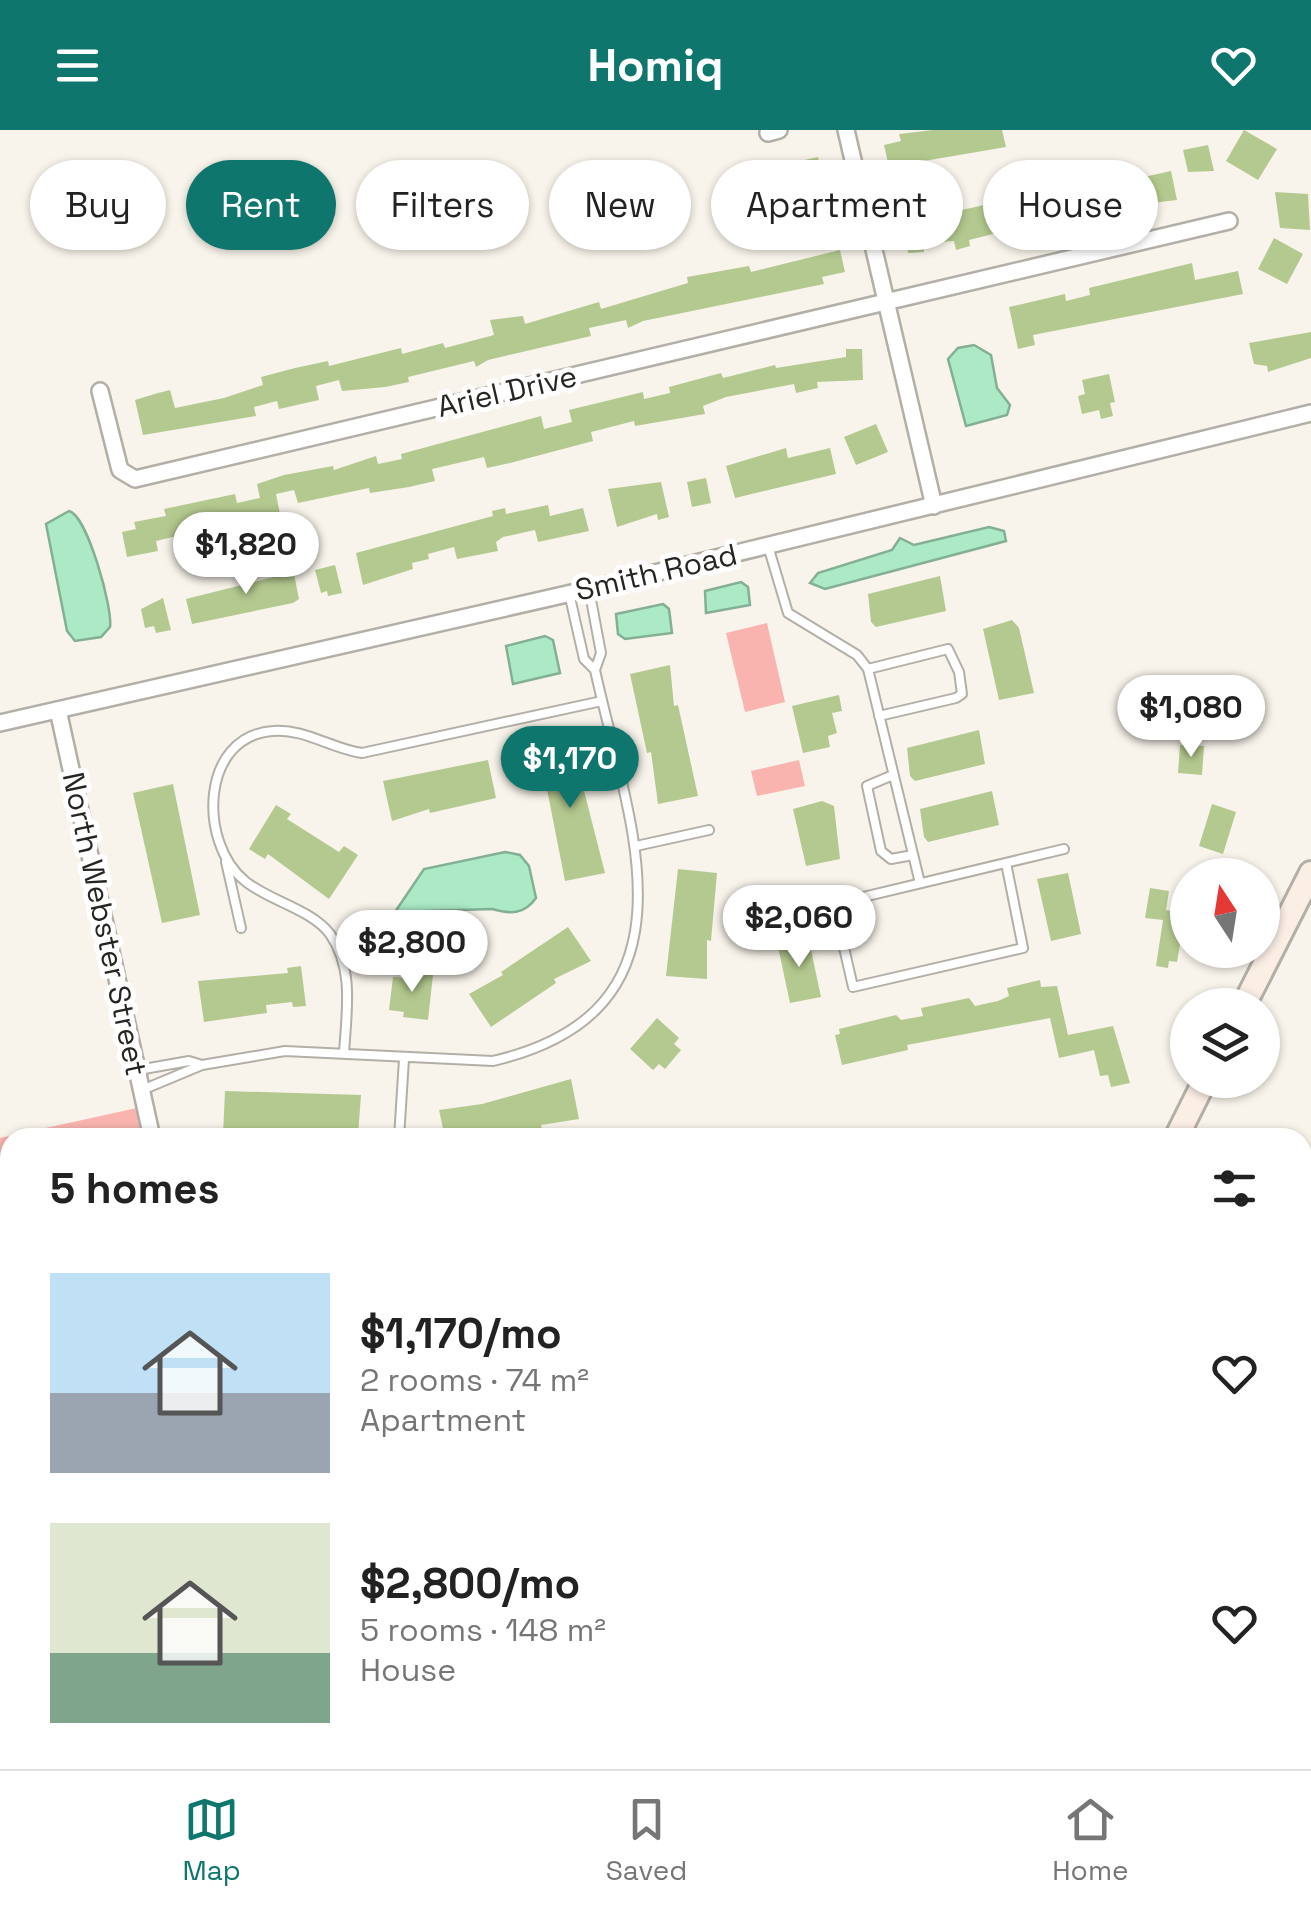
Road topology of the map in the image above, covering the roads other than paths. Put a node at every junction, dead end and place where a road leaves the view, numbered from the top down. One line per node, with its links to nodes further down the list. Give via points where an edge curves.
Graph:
1 (846, 130): 3 (street)
2 (1229, 221): 3 (street, Ariel Drive)
3 (886, 302): 4 (street, Ariel Drive, via 135,479 120,470); 6 (street)
4 (100, 391)
5 (1311, 413): 6 (street, Smith Road)
6 (934, 506): 7 (street, Smith Road)
7 (768, 546): 8 (street, Smith Road); 10 (lane, via 788,613)
8 (588, 588): 9 (street, Smith Road); 11 (lane, via 601,654)
9 (570, 593): 11 (lane, via 584,659); 13 (street, Smith Road)
10 (868, 668): 14 (lane); 14 (lane, via 948,649 959,672 962,694 956,698)
11 (595, 670): 12 (lane)
12 (602, 701): 18 (lane); 21 (lane, via 362,753 292,731 249,736 214,782)
13 (58, 710): 15 (street, Smith Road); 32 (street, North Webster Street)
14 (879, 716): 16 (lane)
15 (0, 723)
16 (894, 775): 20 (lane); 20 (lane, via 867,786 881,851 891,859)
17 (709, 830): 18 (lane)
18 (636, 846): 30 (lane, via 641,908 630,953 619,980 586,1020 523,1054 494,1061)
19 (1064, 849): 22 (lane)
20 (913, 856): 24 (lane)
21 (226, 862): 27 (lane); 29 (lane, via 329,934 347,979)
22 (1006, 863): 24 (lane); 25 (lane, via 1024,948 853,987)
23 (1311, 874): 28 (main road)
24 (920, 884): 25 (lane)
25 (834, 904): 26 (lane)
26 (770, 919)
27 (241, 928)
28 (1253, 988)
29 (344, 1054): 30 (lane); 31 (lane, via 285,1052)
30 (404, 1059): 36 (lane)
31 (202, 1065): 32 (lane); 33 (lane)
32 (137, 1070): 33 (street, North Webster Street)
33 (142, 1090): 35 (street, North Webster Street)
34 (1196, 1098): 37 (main road)
35 (150, 1128)
36 (399, 1128)
37 (1181, 1128)

